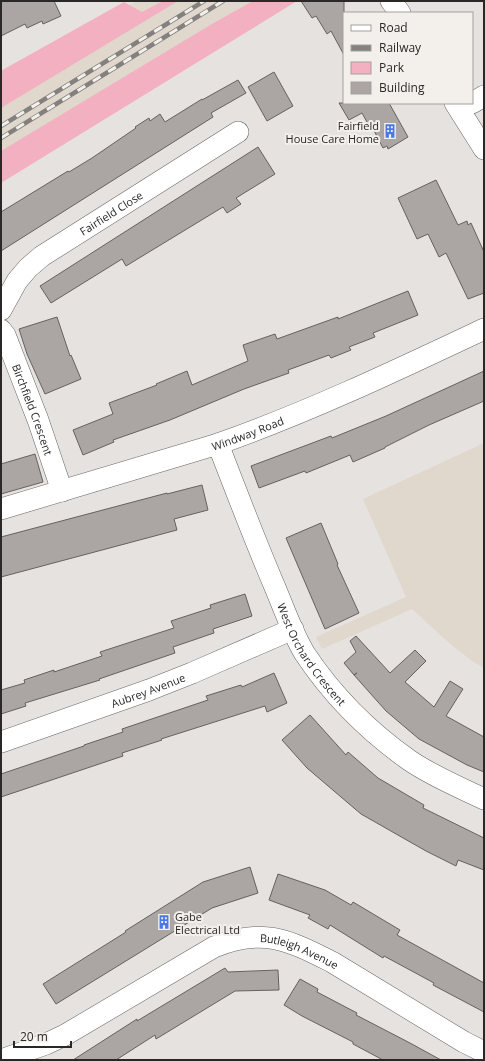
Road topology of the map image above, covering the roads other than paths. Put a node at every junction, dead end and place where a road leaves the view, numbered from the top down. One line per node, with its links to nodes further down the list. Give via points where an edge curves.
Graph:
1 (391, 1): 2 (street)
2 (399, 12)
3 (484, 96): 4 (street)
4 (473, 101)
5 (465, 105): 7 (street)
6 (238, 132): 8 (street, Fairfield Close, via 42,256 17,281)
7 (484, 149)
8 (1, 310)
9 (484, 329): 11 (street, Windway Road, via 317,406)
10 (1, 330): 12 (street, Birchfield Crescent, via 38,420)
11 (218, 444): 12 (street, Windway Road); 14 (street, West Orchard Crescent)
12 (62, 491): 13 (street, Windway Road)
13 (1, 509)
14 (292, 630): 15 (street, Aubrey Avenue, via 149,690); 16 (street, West Orchard Crescent, via 329,688 353,714 410,761)
15 (1, 742)
16 (484, 799)
17 (484, 1052): 18 (street, Butleigh Avenue, via 310,951 293,943 271,938 248,937 214,947 65,1034 46,1044)
18 (1, 1060)

